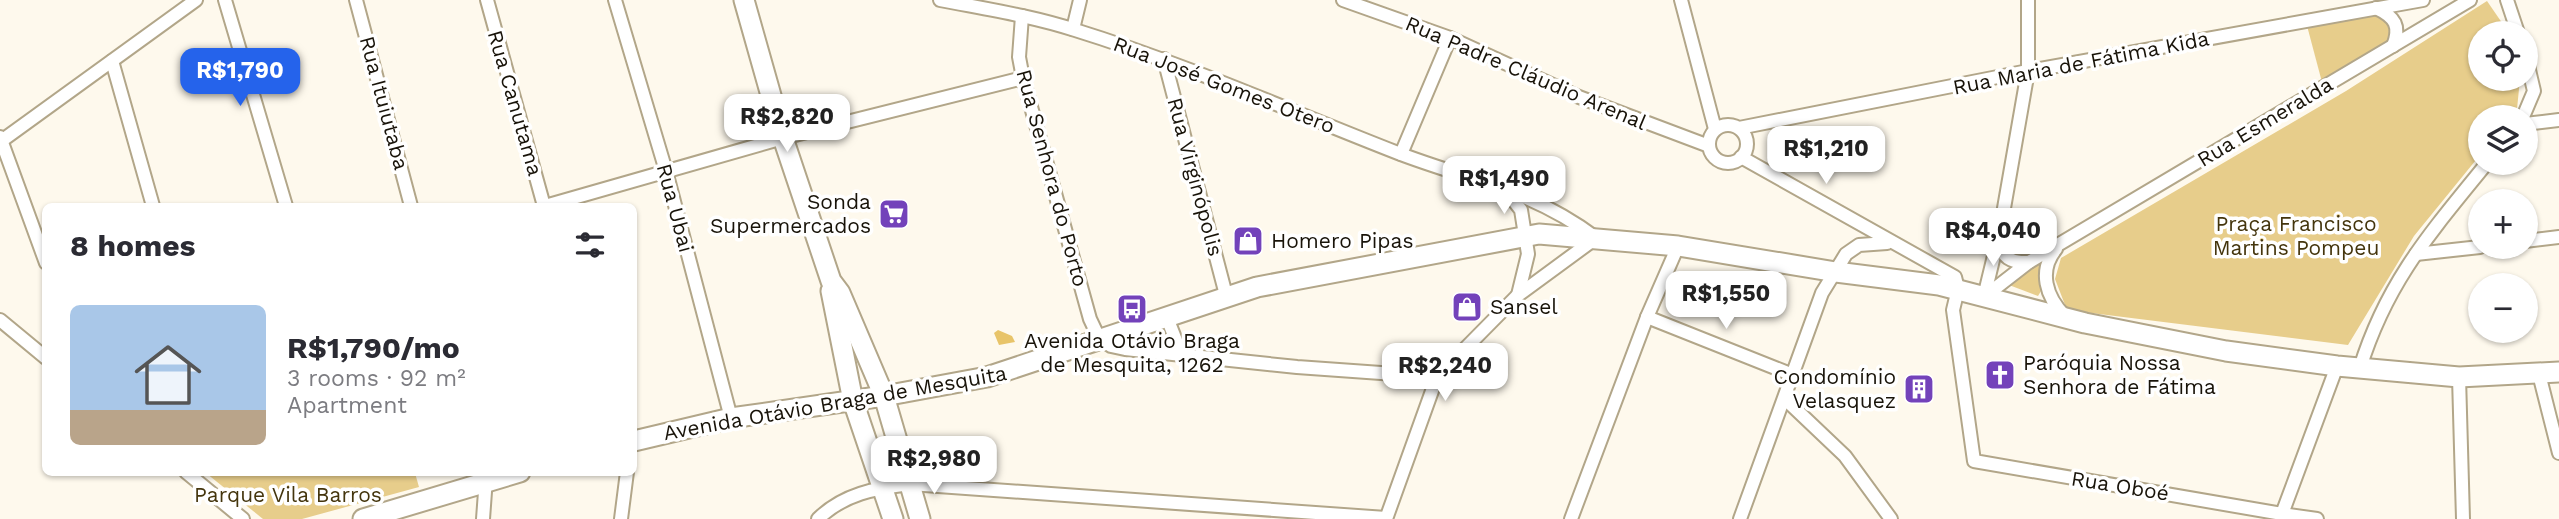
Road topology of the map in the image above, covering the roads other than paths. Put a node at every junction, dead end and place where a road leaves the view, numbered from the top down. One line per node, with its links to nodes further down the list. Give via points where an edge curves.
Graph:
1 (196, 0): 22 (street)
2 (225, 0): 38 (street)
3 (356, 0): 39 (street, Rua Ituiutaba)
4 (487, 0): 40 (street, Rua Canutama)
5 (615, 0): 34 (street, Rua Ubai)
6 (744, 0): 29 (main road)
7 (940, 0): 16 (street, Rua José Gomes Otero)
8 (1080, 0): 18 (street)
9 (1343, 0): 19 (street, Rua Padre Cláudio Arenal)
10 (1681, 0): 28 (street)
11 (2028, 0): 23 (street)
12 (2423, 0): 15 (street, Rua Maria de Fátima Kida)
13 (2470, 0): 20 (street, Rua Esmeralda)
14 (2507, 0): 17 (street)
15 (2376, 8): 20 (street, via 2398,27); 23 (street, Rua Maria de Fátima Kida)
16 (1022, 16): 18 (street, Rua José Gomes Otero); 24 (street, Rua Senhora do Porto, via 1019,57)
17 (2514, 21)
18 (1073, 29): 21 (street, Rua José Gomes Otero)
19 (1450, 38): 31 (street, Rua Padre Cláudio Arenal, via 1579,97); 32 (street)
20 (2393, 46): 48 (street, Rua Esmeralda)
21 (1164, 59): 32 (street, Rua José Gomes Otero); 57 (street, Rua Virginópolis)
22 (113, 61): 30 (street); 37 (street)
23 (2028, 71): 27 (street, Rua Maria de Fátima Kida); 42 (street)
24 (1023, 78): 29 (street); 64 (street, Rua Senhora do Porto)
25 (2559, 120): 26 (street)
26 (2538, 122)
27 (1739, 128): 28 (street); 33 (street, via 1746,139)
28 (1715, 129): 31 (street)
29 (783, 138): 34 (street); 55 (main road)
30 (1, 140): 51 (street)
31 (1709, 146): 33 (street, via 1719,161 1728,163)
32 (1401, 154): 36 (street, Rua José Gomes Otero)
33 (1741, 157): 47 (street)
34 (666, 171): 41 (street); 76 (street, Rua Ubai)
35 (2478, 175): 52 (street)
36 (1503, 188): 43 (street, via 1521,210); 45 (street, Rua José Gomes Otero, via 1564,214)
37 (152, 203)
38 (285, 203)
39 (410, 203)
40 (544, 203)
41 (555, 203)
42 (2000, 231): 53 (street, via 2000,249 2005,256); 59 (street)
43 (1525, 235): 45 (main road, Avenida Otávio Braga de Mesquita); 57 (main road, Avenida Otávio Braga de Mesquita); 58 (street, via 1528,254)
44 (2559, 237): 46 (street)
45 (1597, 238): 49 (main road, Avenida Otávio Braga de Mesquita); 58 (street)
46 (2538, 239)
47 (1895, 244): 54 (street, via 1859,245 1846,254); 56 (street, via 1955,277)
48 (2060, 244): 53 (street, Rua Esmeralda); 62 (street, via 2048,260 2045,281 2049,295)
49 (1678, 246): 54 (main road, Avenida Otávio Braga de Mesquita); 61 (street)
50 (2468, 248): 52 (street)
51 (42, 252)
52 (2416, 254): 68 (street, via 2388,295)
53 (2029, 262): 59 (street, Rua Esmeralda)
54 (1836, 272): 56 (main road, Avenida Otávio Braga de Mesquita); 70 (street, via 1822,293)
55 (831, 281): 73 (main road); 75 (main road)
56 (1958, 289): 59 (main road, Avenida Otávio Braga de Mesquita); 84 (street, Rua Oboé, via 1953,310 1974,461)
57 (1226, 295): 60 (main road, Avenida Otávio Braga de Mesquita)
58 (1517, 296): 71 (street)
59 (1984, 297): 62 (main road, Avenida Otávio Braga de Mesquita)
60 (1166, 315): 64 (main road, Avenida Otávio Braga de Mesquita); 66 (street)
61 (1647, 317): 70 (street); 93 (street)
62 (2068, 319): 67 (main road, Avenida Otávio Braga de Mesquita, via 2226,351)
63 (0, 320): 65 (street)
64 (1099, 338): 66 (street, via 1111,346); 73 (main road, Avenida Otávio Braga de Mesquita, via 1006,373)
65 (42, 355)
66 (1182, 356): 71 (street)
67 (2337, 366): 68 (main road, Avenida Otávio Braga de Mesquita); 84 (street)
68 (2360, 368): 72 (main road, Avenida Otávio Braga de Mesquita)
69 (2549, 373): 72 (main road, Avenida Otávio Braga de Mesquita); 78 (street)
70 (1793, 375): 74 (street)
71 (1437, 377): 92 (street)
72 (2459, 377): 97 (street)
73 (884, 396): 75 (main road, Avenida Otávio Braga de Mesquita); 82 (main road)
74 (1785, 399): 94 (street); 95 (street, via 1845,456)
75 (853, 401): 76 (main road, Avenida Otávio Braga de Mesquita); 83 (main road)
76 (731, 418): 77 (main road, Avenida Otávio Braga de Mesquita)
77 (637, 440)
78 (2559, 453)
79 (191, 476): 85 (street)
80 (626, 476): 88 (street)
81 (486, 477): 86 (main road); 87 (street)
82 (910, 484): 83 (street); 91 (main road); 92 (street)
83 (882, 488): 89 (street, via 855,495); 90 (main road)
84 (2282, 514): 96 (street)
85 (243, 519)
86 (363, 519)
87 (483, 519)
88 (621, 519)
89 (818, 519)
90 (893, 519)
91 (920, 519)
92 (1386, 519)
93 (1571, 519)
94 (1740, 519)
95 (1891, 519)
96 (2317, 519)
97 (2463, 519)

